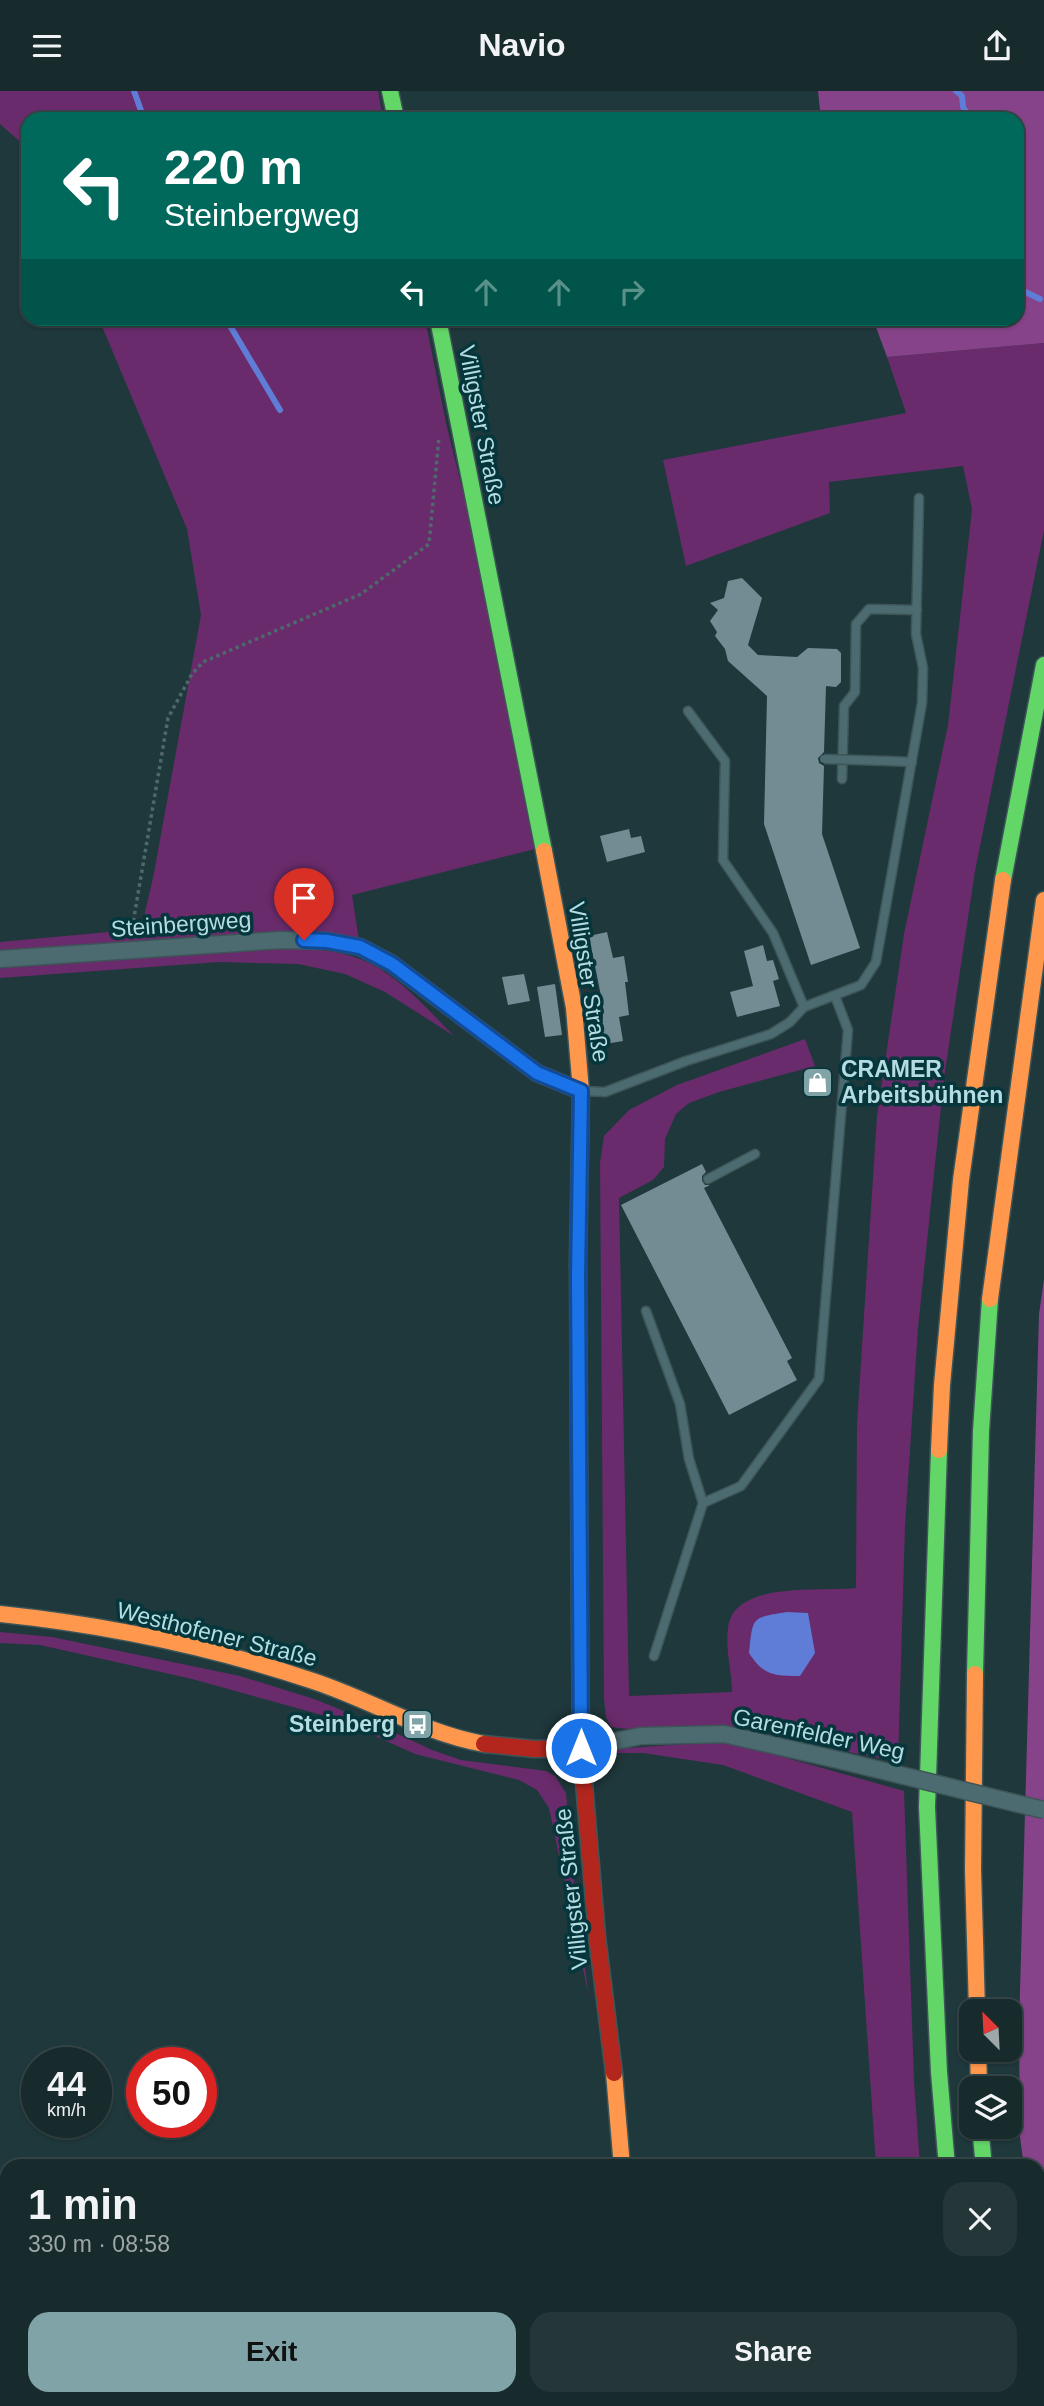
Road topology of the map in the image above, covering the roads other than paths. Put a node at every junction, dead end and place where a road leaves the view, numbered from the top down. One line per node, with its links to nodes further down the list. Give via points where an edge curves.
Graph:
1 (390, 91): 2 (main road)
2 (394, 112)
3 (439, 326): 16 (main road, Villigster Straße, via 574,1008)
4 (919, 498): 5 (lane)
5 (916, 610): 9 (lane, via 923,668); 10 (lane, via 869,609 856,624 855,692 844,706)
6 (1044, 665): 29 (main road, via 999,902 961,1180 942,1385 927,1807)
7 (688, 711): 14 (lane, via 725,761 723,860 774,933)
8 (824, 759): 9 (lane, bridge)
9 (912, 762): 13 (lane, via 876,962 861,985)
10 (842, 779)
11 (1044, 900): 17 (main road)
12 (0, 959): 16 (street, Steinbergweg, via 281,940 360,947 392,964 537,1073)
13 (835, 996): 14 (lane); 21 (lane, via 848,1030 819,1379 741,1486)
14 (804, 1007): 16 (lane, Steinbergweg, via 771,1034 605,1092)
15 (1031, 1073): 17 (lane)
16 (581, 1091): 24 (main road, Villigster Straße)
17 (1012, 1119): 26 (main road, via 992,1276 981,1431 973,1750)
18 (755, 1154): 19 (lane)
19 (708, 1179)
20 (646, 1311): 21 (lane, via 680,1404 689,1459)
21 (703, 1503): 23 (lane)
22 (0, 1614): 24 (main road, Westhofener Straße, via 136,1635 258,1663 316,1681 459,1739 542,1751)
23 (654, 1656)
24 (581, 1748): 25 (street, Garenfelder Weg, bridge, via 641,1736 724,1734); 28 (main road, Villigster Straße)
25 (1044, 1809)
26 (977, 1999)
27 (981, 2139): 30 (main road)
28 (621, 2159)
29 (946, 2159)
30 (983, 2159)

